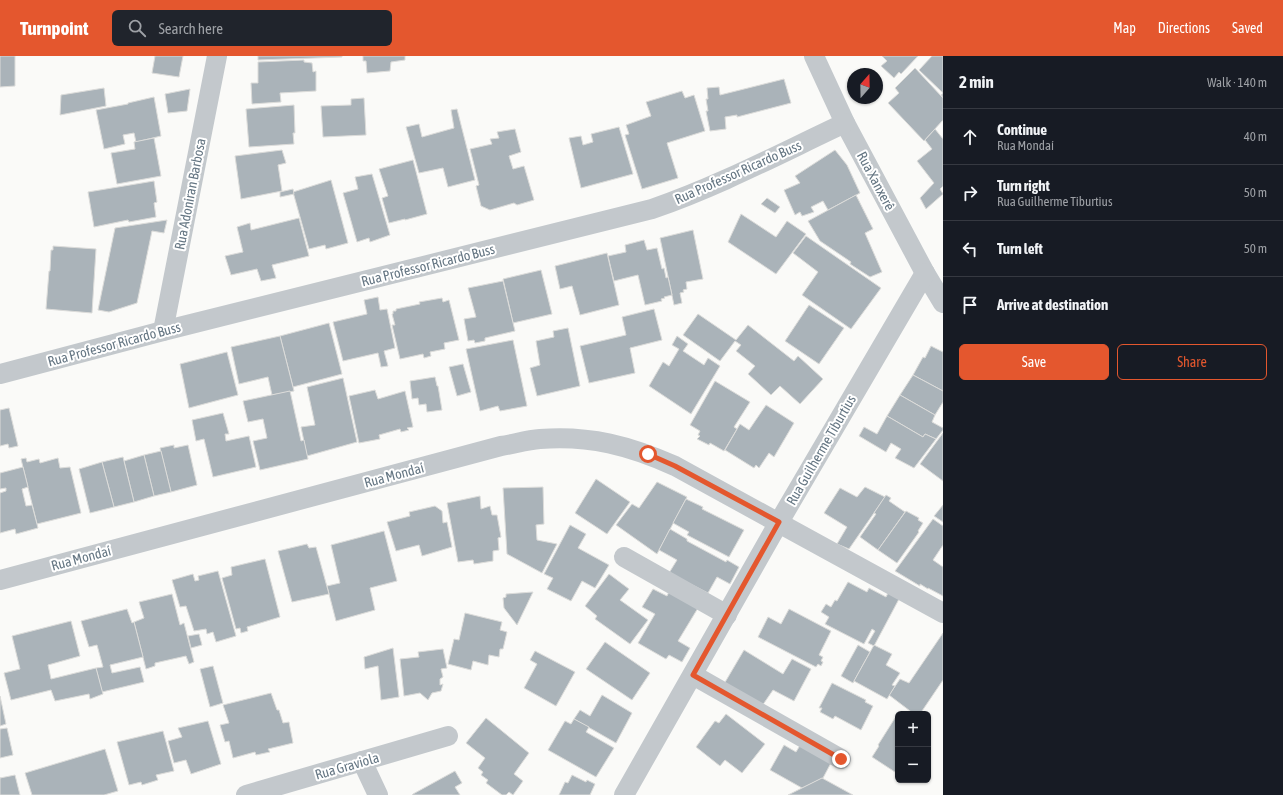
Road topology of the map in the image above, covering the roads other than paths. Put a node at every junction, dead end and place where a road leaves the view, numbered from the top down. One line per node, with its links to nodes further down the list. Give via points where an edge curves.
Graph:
1 (217, 56): 6 (street, Rua Adoniran Barbosa)
2 (814, 56): 3 (street, Rua Xanxerê)
3 (845, 123): 4 (street, Rua Xanxerê); 6 (street, Rua Professor Ricardo Buss, via 715,185 652,209)
4 (925, 273): 5 (street, Rua Xanxerê); 8 (street, Rua Guilherme Tiburtius)
5 (943, 303)
6 (163, 331): 7 (street, Rua Professor Ricardo Buss)
7 (0, 374)
8 (779, 522): 10 (street, Rua Mondaí, via 648,454 609,442 580,438 540,439 501,446); 11 (street, Rua Mondaí); 12 (street, Rua Guilherme Tiburtius)
9 (624, 557): 12 (street)
10 (0, 580)
11 (943, 613)
12 (727, 615): 13 (street, Rua Guilherme Tiburtius)
13 (693, 675): 15 (street); 19 (street, Rua Guilherme Tiburtius)
14 (448, 736): 16 (street, Rua Graviola)
15 (841, 759)
16 (362, 761): 17 (street, Rua Graviola); 18 (street)
17 (246, 795)
18 (378, 795)
19 (624, 795)

